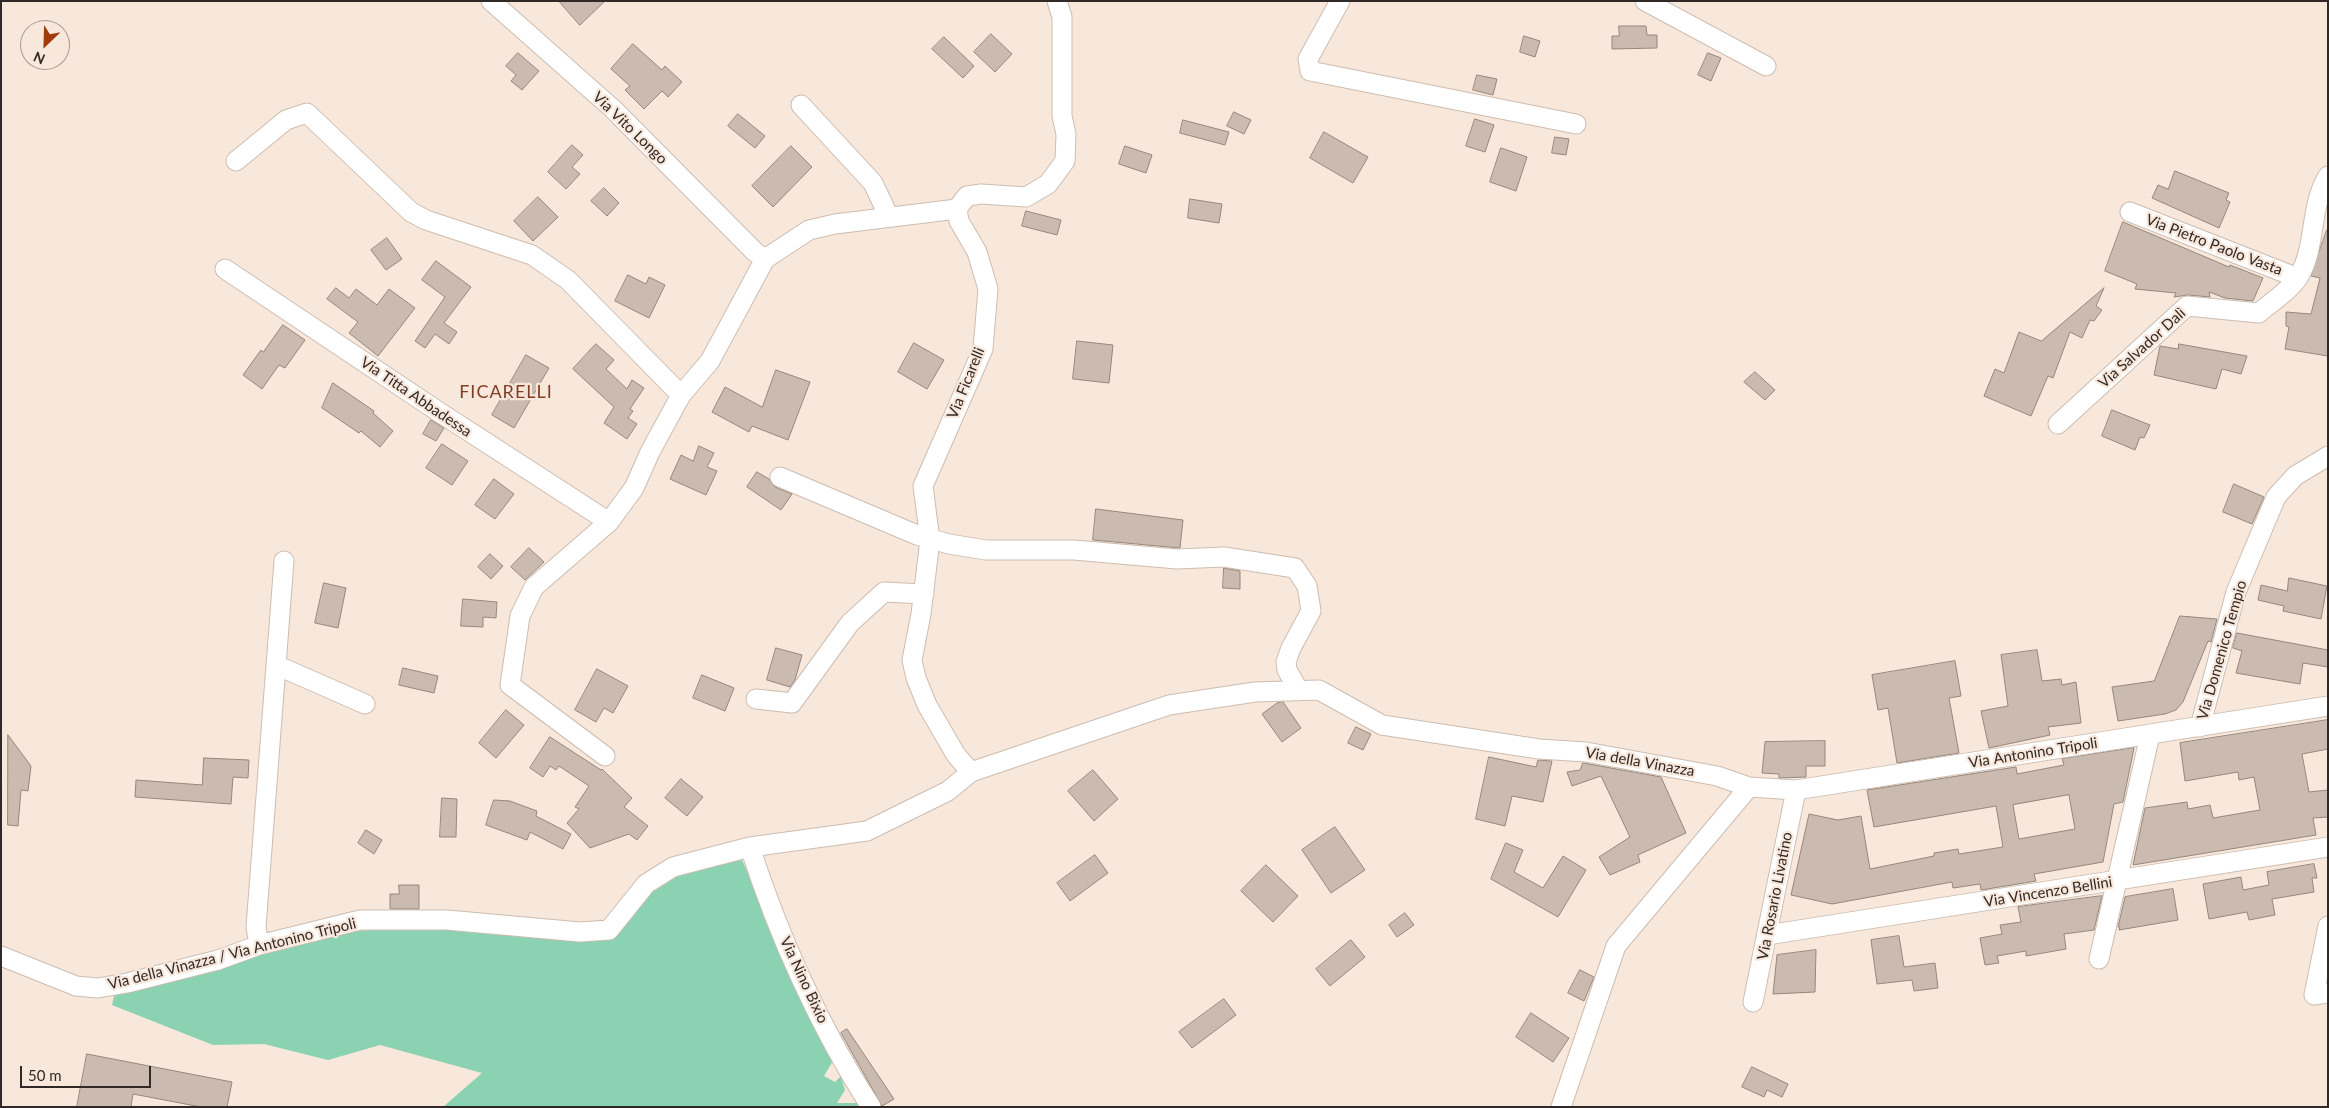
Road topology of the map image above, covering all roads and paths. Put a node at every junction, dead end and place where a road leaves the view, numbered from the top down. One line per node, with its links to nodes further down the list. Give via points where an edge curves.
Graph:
1 (491, 1): 13 (street, Via Vito Longo, via 613,109)
2 (1057, 1): 10 (street, via 1062,17 1065,161 1048,184 1026,197 968,196)
3 (1340, 1): 7 (street, via 1308,59 1310,71)
4 (1645, 1): 5 (street)
5 (1766, 66)
6 (801, 105): 12 (street, via 873,183)
7 (1576, 124)
8 (236, 161): 16 (street, via 286,120 307,113 411,212 426,220 532,254 568,280)
9 (2328, 176): 15 (street, Via Salvador Dalì, via 2318,196 2307,259)
10 (956, 209): 12 (street); 21 (street, Via Ficarelli, via 959,221 977,252 988,289 982,349 923,486)
11 (2130, 212): 15 (street, Via Pietro Paolo Vasta)
12 (889, 217): 13 (street, via 809,230)
13 (765, 259): 16 (street, via 710,360)
14 (225, 269): 20 (street, Via Titta Abbadessa)
15 (2298, 278): 17 (street, Via Salvador Dalì, via 2260,313 2187,306)
16 (682, 395): 20 (street, via 634,488)
17 (2058, 424)
18 (2328, 456): 29 (street, Via Domenico Tempio, via 2295,476 2276,497 2236,592)
19 (780, 477): 21 (street)
20 (609, 522): 32 (street, via 534,587 520,616 510,685)
21 (930, 540): 23 (street, Via Ficarelli); 25 (street, via 986,550 1074,550 1177,559 1224,557 1295,568 1307,586 1311,611 1286,662)
22 (284, 561): 24 (street)
23 (924, 594): 26 (street, via 884,592 850,623 792,703); 33 (street, Via Ficarelli, via 912,660 916,678 927,705)
24 (276, 665): 27 (street); 41 (street, via 256,926)
25 (1299, 691): 31 (street, Via della Vinazza / Via Antonino Tripoli, via 1319,690 1382,725); 33 (street, Via della Vinazza / Via Antonino Tripoli, via 1255,692 1169,705)
26 (756, 699)
27 (365, 704)
28 (2328, 706): 29 (street, Via Antonino Tripoli)
29 (2200, 727): 30 (street, Via Antonino Tripoli)
30 (2150, 735): 35 (street, Via Antonino Tripoli); 38 (street)
31 (1539, 749): 34 (street, Via della Vinazza, via 1586,752 1717,776)
32 (605, 756)
33 (970, 772): 36 (street, Via della Vinazza / Via Antonino Tripoli, via 948,791 866,831)
34 (1744, 786): 35 (street, Via Antonino Tripoli); 47 (street, via 1616,946)
35 (1796, 790): 40 (street, Via Rosario Livatino)
36 (750, 847): 41 (street, Via della Vinazza / Via Antonino Tripoli, via 673,867 646,884 609,930 580,932 447,920 360,920); 46 (street, Via Nino Bixio, via 768,904 842,1061)
37 (2328, 847): 38 (street, Via Vincenzo Bellini)
38 (2116, 882): 40 (street, Via Vincenzo Bellini); 43 (street)
39 (2328, 926): 44 (street)
40 (1767, 935): 45 (street, Via Rosario Livatino)
41 (259, 945): 42 (street, Via della Vinazza / Via Antonino Tripoli, via 218,960 98,988 76,986)
42 (1, 956)
43 (2099, 959)
44 (2321, 994)
45 (1753, 1002)
46 (871, 1107)
47 (1561, 1107)

